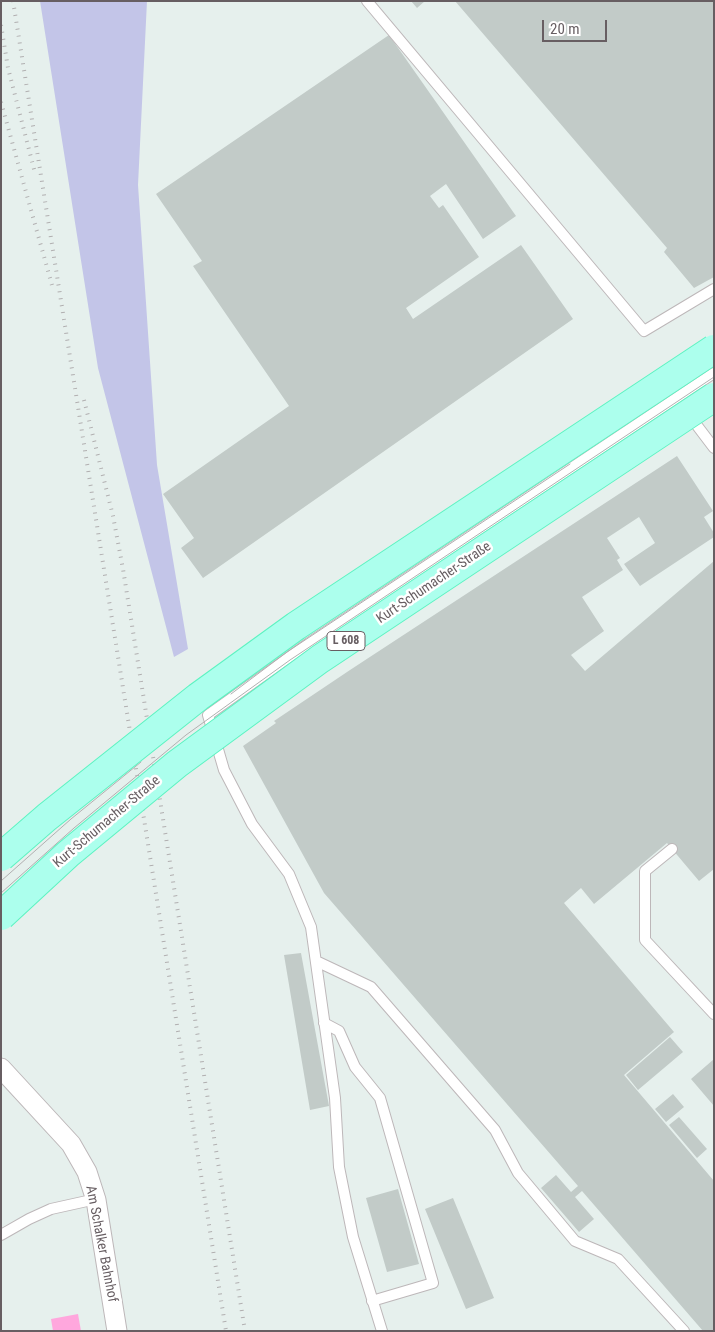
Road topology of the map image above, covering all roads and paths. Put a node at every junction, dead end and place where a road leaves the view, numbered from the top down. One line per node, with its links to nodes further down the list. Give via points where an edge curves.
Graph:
1 (368, 1): 2 (lane, via 644,331)
2 (714, 289)
3 (714, 349): 9 (main road, bridge, via 281,637 198,697 47,817)
4 (714, 373): 6 (lane)
5 (714, 397): 10 (main road, Kurt-Schumacher-Straße / L 608, bridge, via 296,676 178,764 68,854)
6 (677, 398): 7 (lane); 11 (lane, via 309,643 208,715 224,770 252,824 289,874 311,927)
7 (714, 448)
8 (672, 849): 12 (lane, via 645,871 645,940)
9 (1, 858)
10 (1, 916)
11 (316, 960): 13 (lane); 22 (lane, via 372,987 495,1130 518,1174 576,1241 618,1259)
12 (714, 1014)
13 (324, 1023): 19 (lane, via 335,1098 339,1167 353,1237); 19 (lane, via 339,1031 355,1067 380,1098 433,1283)
14 (1, 1068): 16 (street, Am Schalker Bahnhof)
15 (1, 1087): 16 (street)
16 (22, 1092): 17 (street, Am Schalker Bahnhof, via 71,1144 87,1172)
17 (96, 1199): 18 (lane, via 51,1209); 20 (street, Am Schalker Bahnhof)
18 (1, 1235)
19 (372, 1301): 21 (lane)
20 (117, 1331)
21 (382, 1331)
22 (684, 1331)

